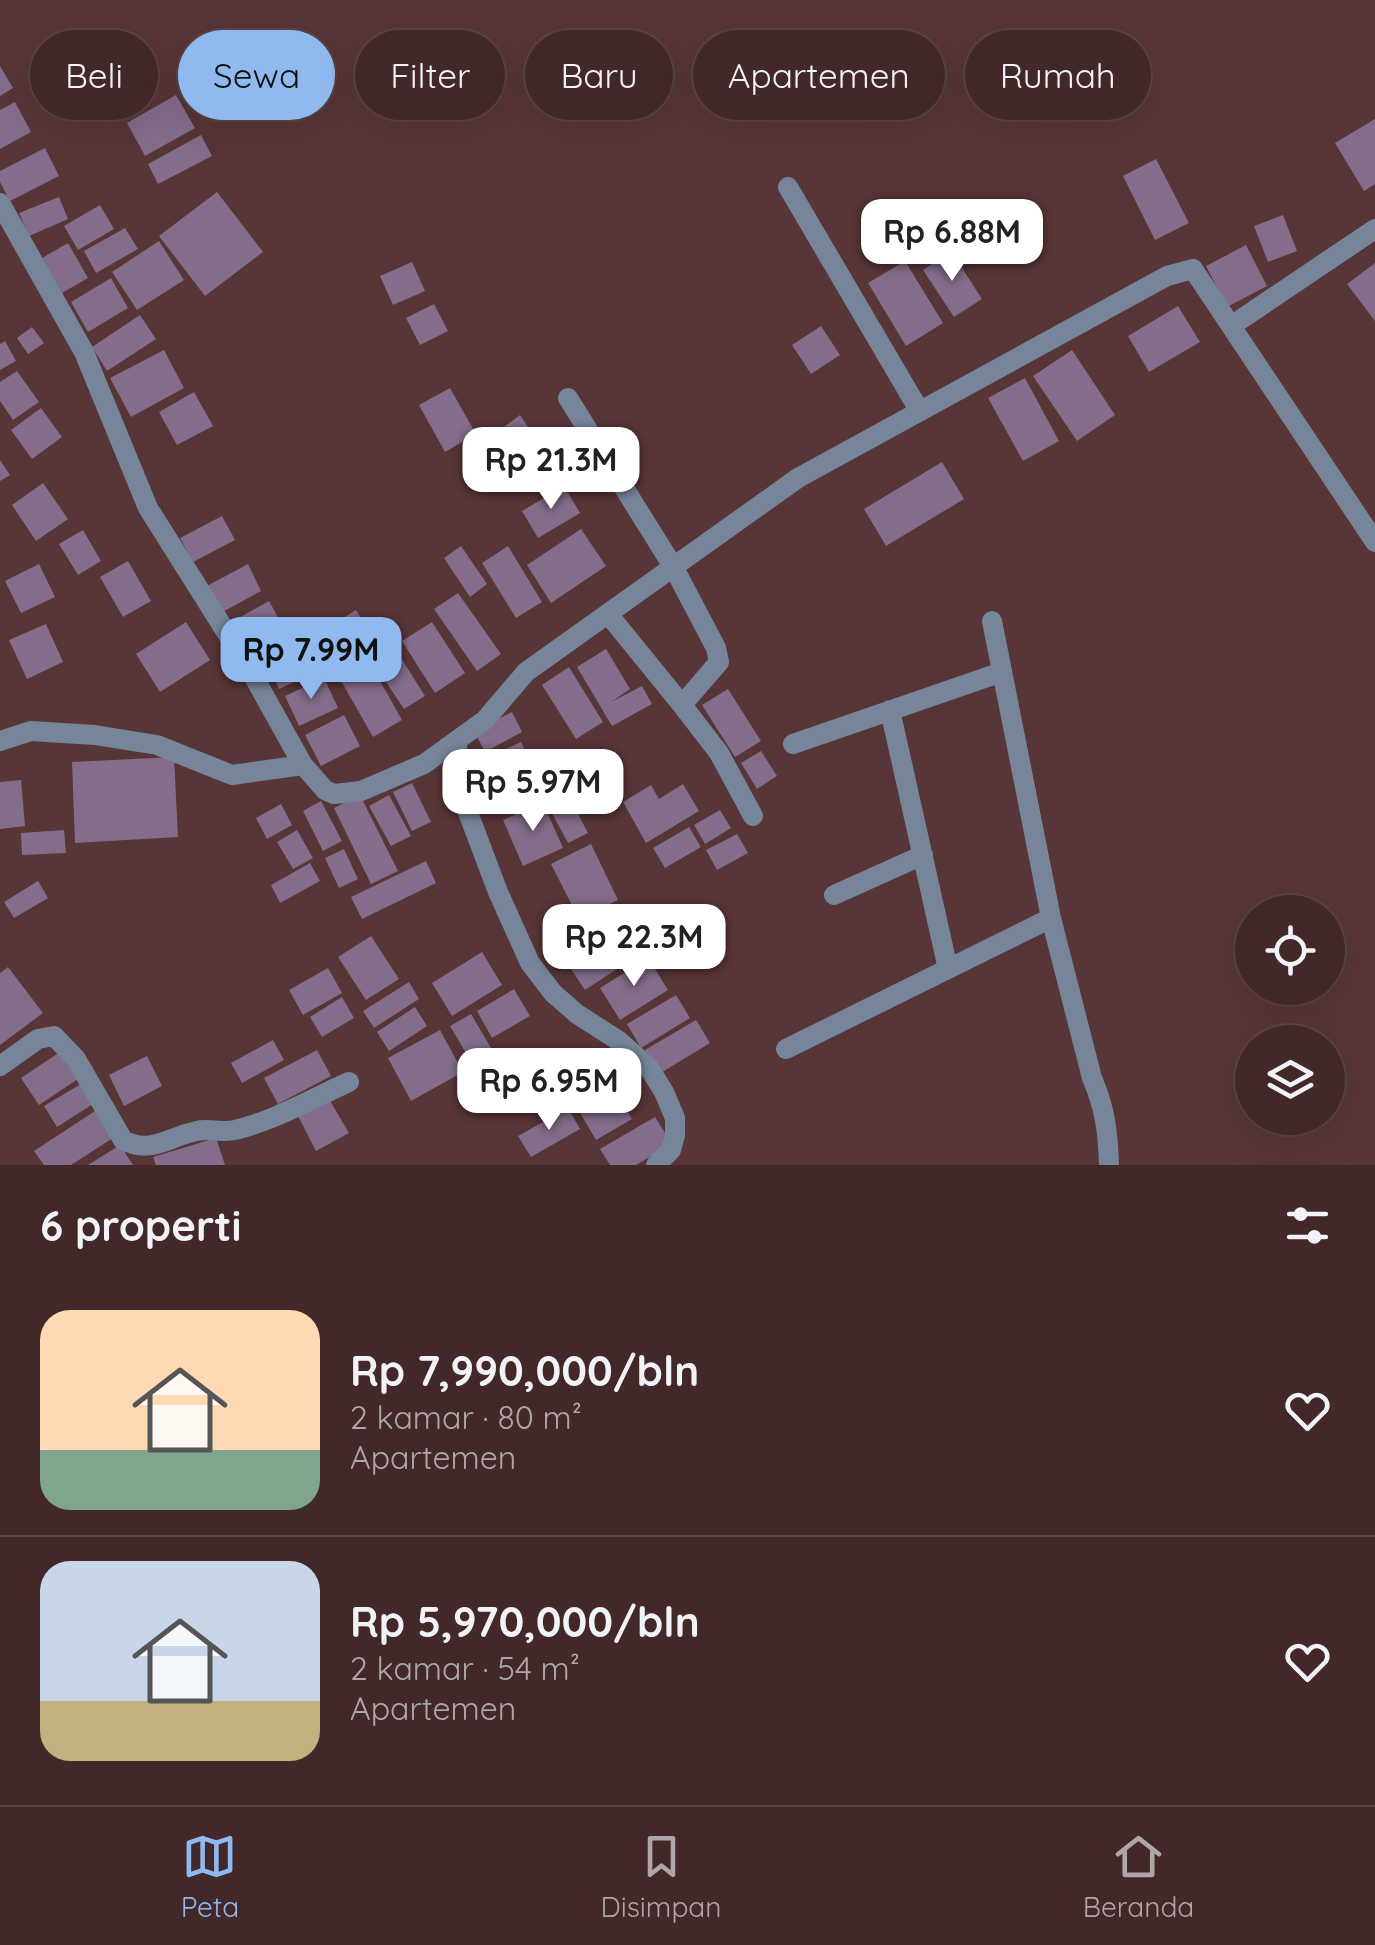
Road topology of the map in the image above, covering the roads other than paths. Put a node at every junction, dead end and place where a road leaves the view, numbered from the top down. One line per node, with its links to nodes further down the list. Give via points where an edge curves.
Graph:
1 (788, 187): 6 (street)
2 (0, 203): 17 (street, via 84,352 148,508)
3 (1375, 229): 4 (street)
4 (1231, 326): 6 (street, via 1193,269 1167,276); 7 (street)
5 (568, 398): 8 (street)
6 (919, 410): 8 (street, via 798,478)
7 (1375, 542)
8 (674, 568): 9 (street); 12 (street, via 719,662)
9 (608, 614): 12 (street); 15 (street, via 526,672)
10 (992, 621): 11 (street)
11 (1002, 672): 13 (street); 21 (street)
12 (682, 705): 18 (street, via 719,753)
13 (890, 710): 16 (street); 19 (street)
14 (0, 740): 17 (street, via 31,731 96,735 156,745 232,774)
15 (457, 741): 17 (street, via 424,764 349,794 325,790); 26 (street, via 458,786 530,963 553,994 619,1041 664,1092 675,1136)
16 (793, 744)
17 (304, 765)
18 (753, 816)
19 (923, 855): 20 (street); 22 (street)
20 (834, 894)
21 (1051, 918): 22 (street); 27 (street, via 1106,1116)
22 (948, 968): 23 (street)
23 (786, 1049)
24 (0, 1066): 25 (street, via 38,1038 54,1036 76,1059 123,1140 152,1147 198,1130 244,1128)
25 (349, 1082)
26 (656, 1165)
27 (1109, 1165)

